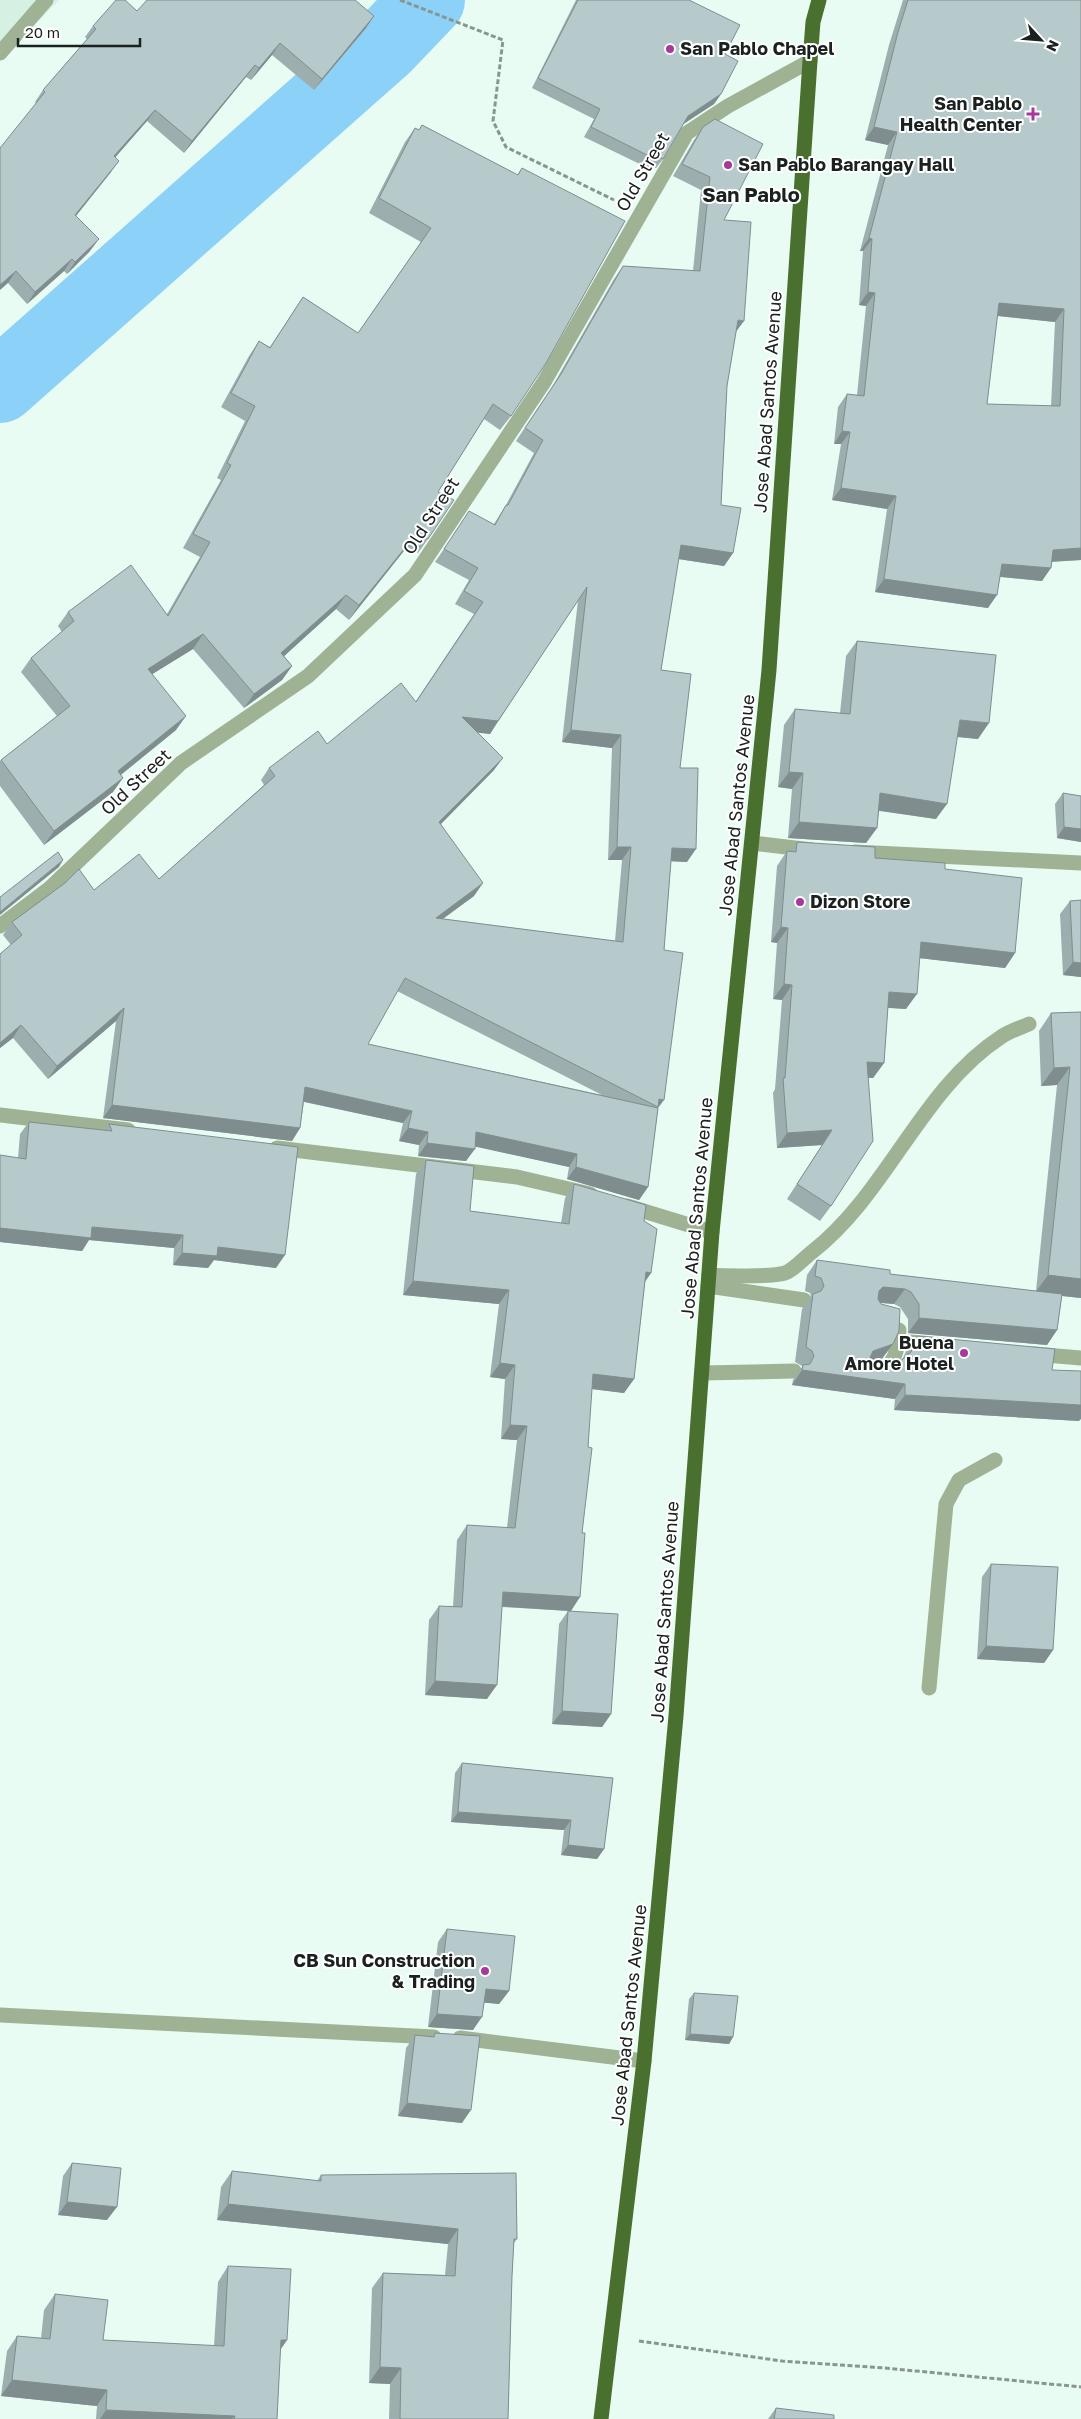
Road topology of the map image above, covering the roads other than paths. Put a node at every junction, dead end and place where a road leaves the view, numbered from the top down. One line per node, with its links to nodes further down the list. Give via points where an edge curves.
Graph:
1 (46, 0): 3 (street)
2 (819, 0): 4 (highway, Jose Abad Santos Avenue, via 813,22)
3 (0, 53)
4 (810, 61): 5 (highway, Jose Abad Santos Avenue, via 769,660); 7 (street, Old Street, via 728,106 687,133 544,382 415,574 308,676 181,764 50,888)
5 (752, 843): 6 (street, via 833,851); 12 (highway, Jose Abad Santos Avenue)
6 (1081, 864)
7 (0, 926)
8 (1029, 1024): 13 (street, via 1002,1036 971,1062 928,1109 890,1166 825,1242 785,1273)
9 (0, 1115): 10 (street)
10 (146, 1132)
11 (263, 1146): 12 (street, via 517,1177)
12 (712, 1232): 13 (highway, Jose Abad Santos Avenue)
13 (708, 1280): 14 (street); 21 (highway, Jose Abad Santos Avenue)
14 (804, 1300)
15 (893, 1313): 16 (street, via 899,1320)
16 (898, 1341): 17 (street); 22 (street, via 890,1366)
17 (946, 1345)
18 (1023, 1353): 19 (street)
19 (1081, 1358)
20 (794, 1371): 21 (street)
21 (702, 1373): 26 (highway, Jose Abad Santos Avenue, via 678,1690)
22 (868, 1373)
23 (995, 1460): 24 (street, via 959,1480 946,1504)
24 (929, 1688)
25 (0, 2015): 26 (street, via 458,2038)
26 (644, 2062): 27 (highway, Jose Abad Santos Avenue)
27 (601, 2419)

